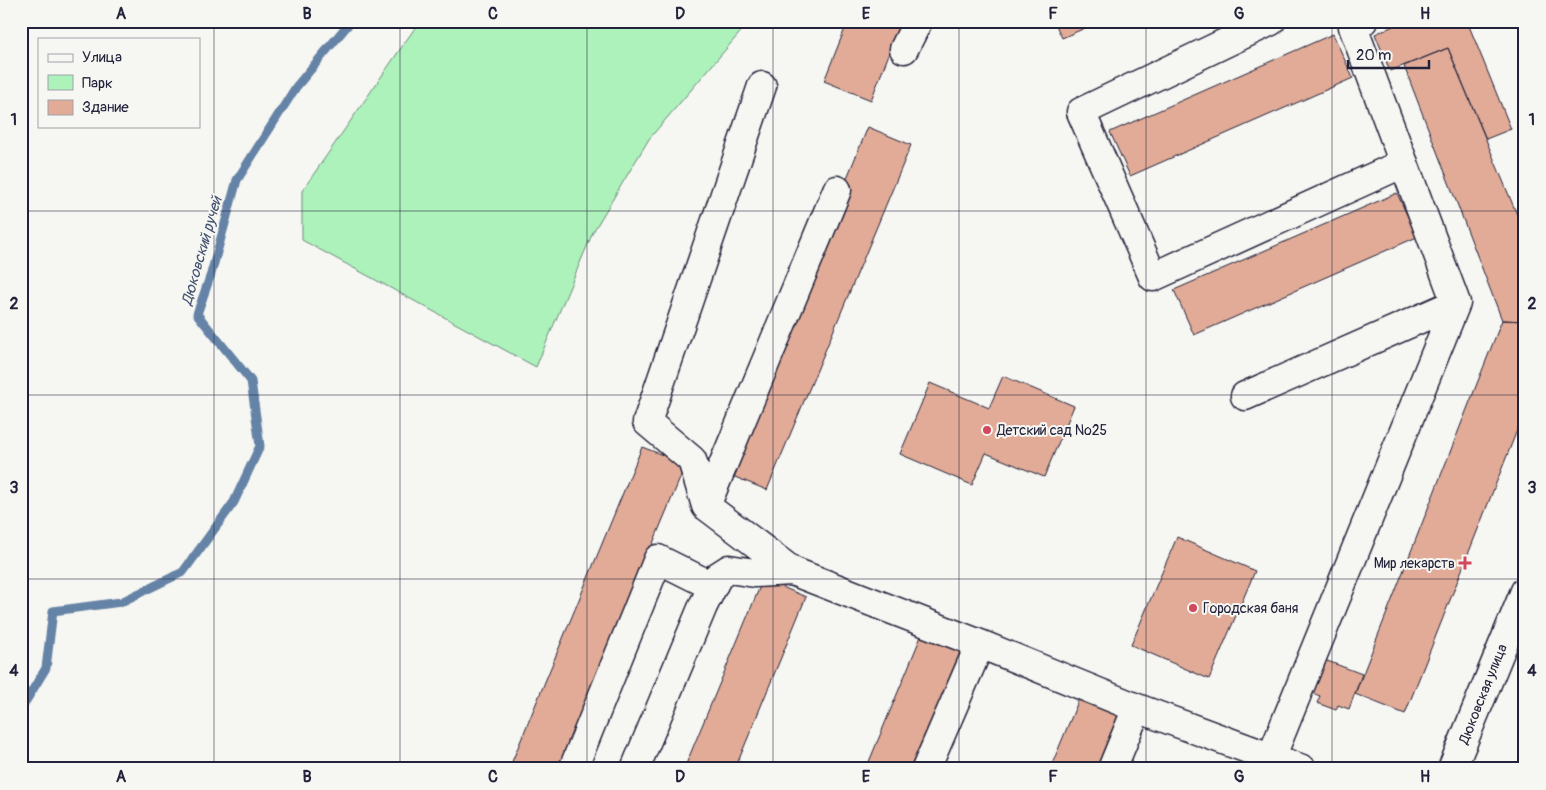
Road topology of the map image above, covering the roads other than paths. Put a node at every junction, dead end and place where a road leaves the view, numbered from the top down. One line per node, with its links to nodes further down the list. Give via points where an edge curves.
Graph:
1 (918, 21): 4 (street)
2 (1271, 21): 6 (street, via 1082,112 1154,277)
3 (1363, 21): 6 (street, via 1353,27)
4 (904, 49)
5 (762, 86): 10 (street, via 647,422 692,460)
6 (1404, 163): 8 (street)
7 (837, 190): 10 (street)
8 (1456, 303): 9 (street); 16 (street)
9 (1245, 396)
10 (706, 506): 11 (street)
11 (792, 571): 12 (street, via 755,573 729,569 718,576); 14 (street)
12 (712, 586): 17 (street, via 658,559); 18 (street)
13 (1525, 590): 22 (street, Дюковская улица)
14 (980, 644): 15 (street); 19 (street)
15 (1137, 708): 16 (street); 20 (street)
16 (1272, 758): 21 (street)
17 (573, 769)
18 (635, 769)
19 (926, 769)
20 (1112, 769)
21 (1302, 769)
22 (1452, 769)

